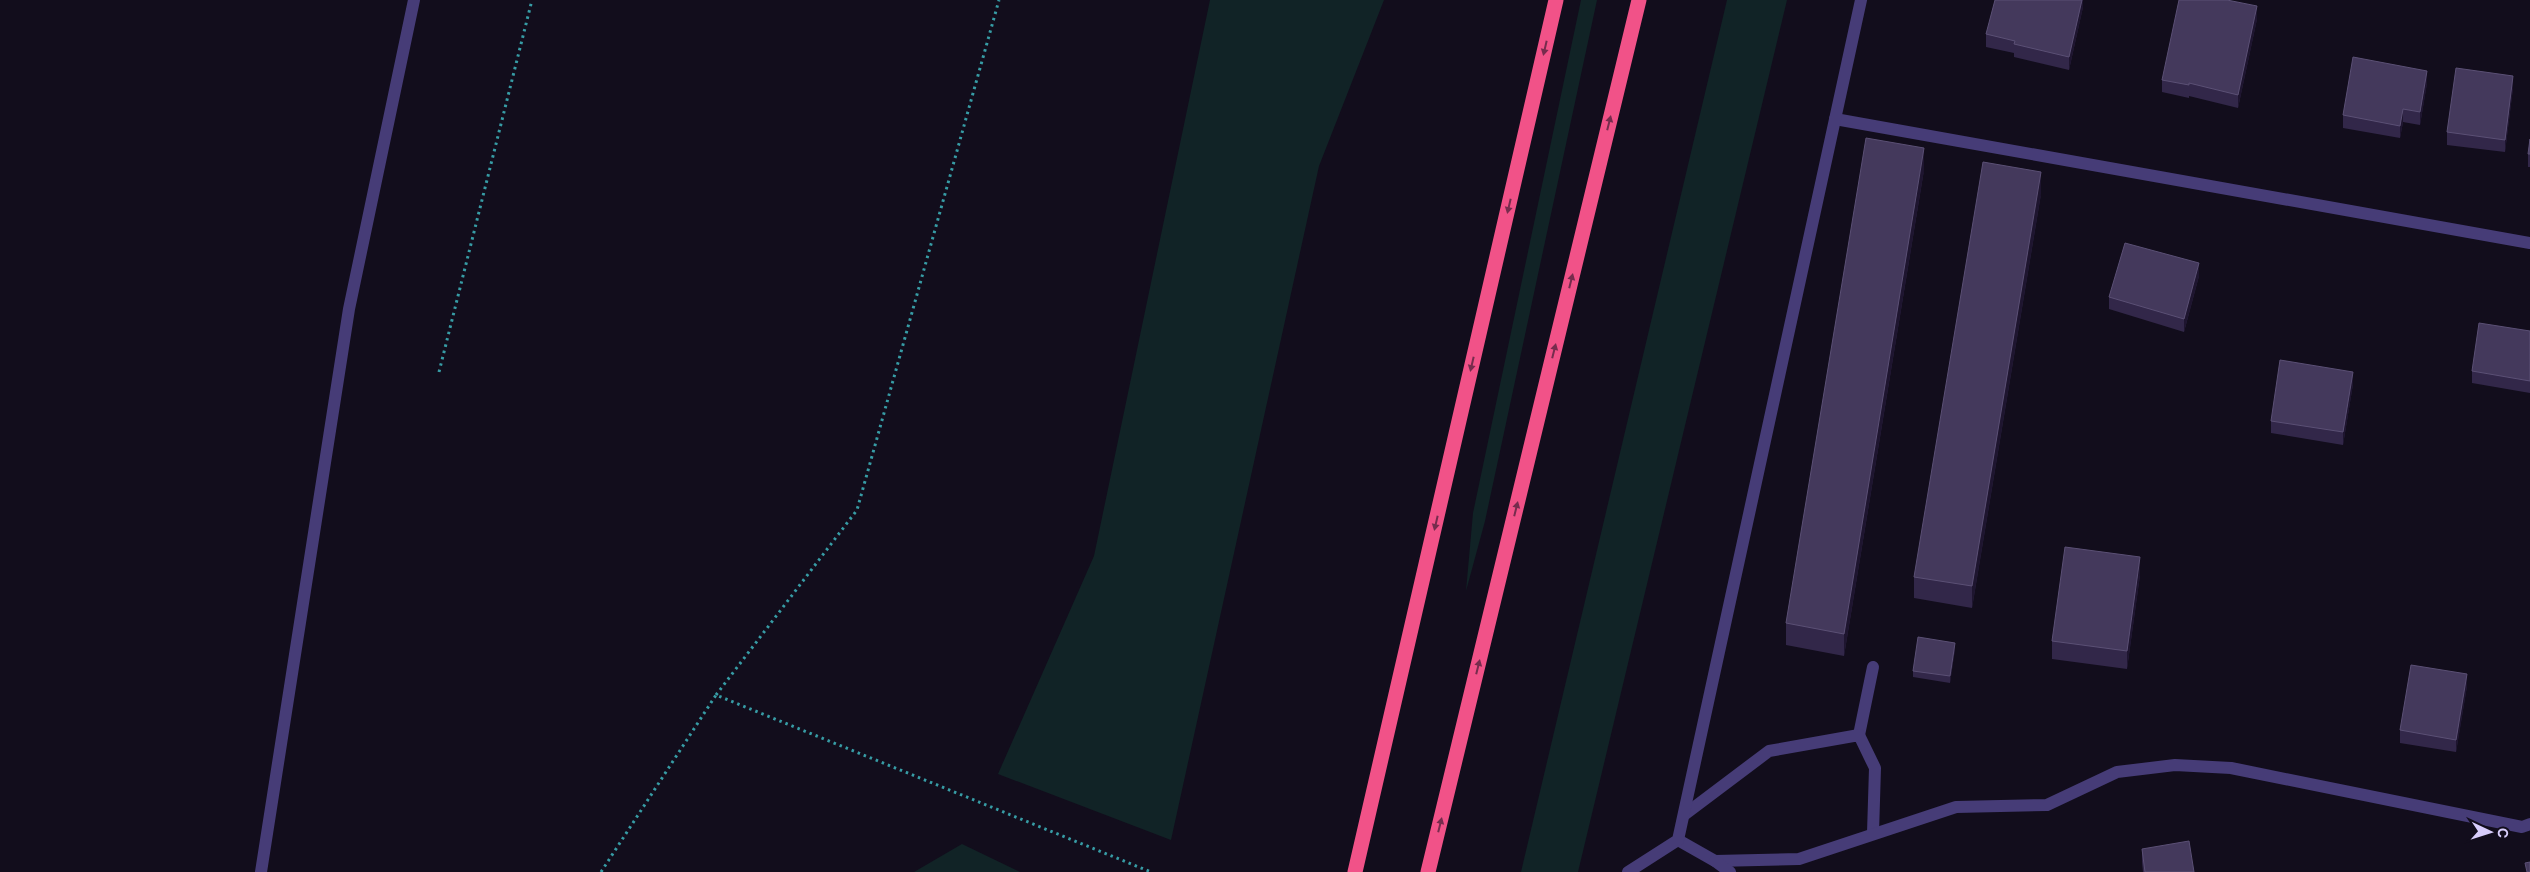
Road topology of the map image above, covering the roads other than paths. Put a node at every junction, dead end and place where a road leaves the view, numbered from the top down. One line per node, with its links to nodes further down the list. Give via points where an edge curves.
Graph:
1 (414, 0): 14 (street, via 349,309)
2 (1556, 0): 15 (highway, one-way to 15)
3 (1640, 0): 16 (highway, one-way to 3)
4 (1861, 0): 5 (street)
5 (1835, 119): 6 (street); 9 (street)
6 (2530, 242)
7 (1873, 667): 8 (street)
8 (1859, 735): 9 (street, via 1769,750); 11 (street, via 1875,768)
9 (1684, 815): 12 (street)
10 (2530, 824): 11 (street, via 2522,828 2231,768 2176,765 2117,772 2047,805 1956,807)
11 (1873, 834): 13 (street, via 1799,859)
12 (1678, 840): 13 (street); 17 (street)
13 (1715, 861): 18 (street)
14 (261, 872)
15 (1355, 872)
16 (1428, 872)
17 (1628, 872)
18 (1730, 872)

